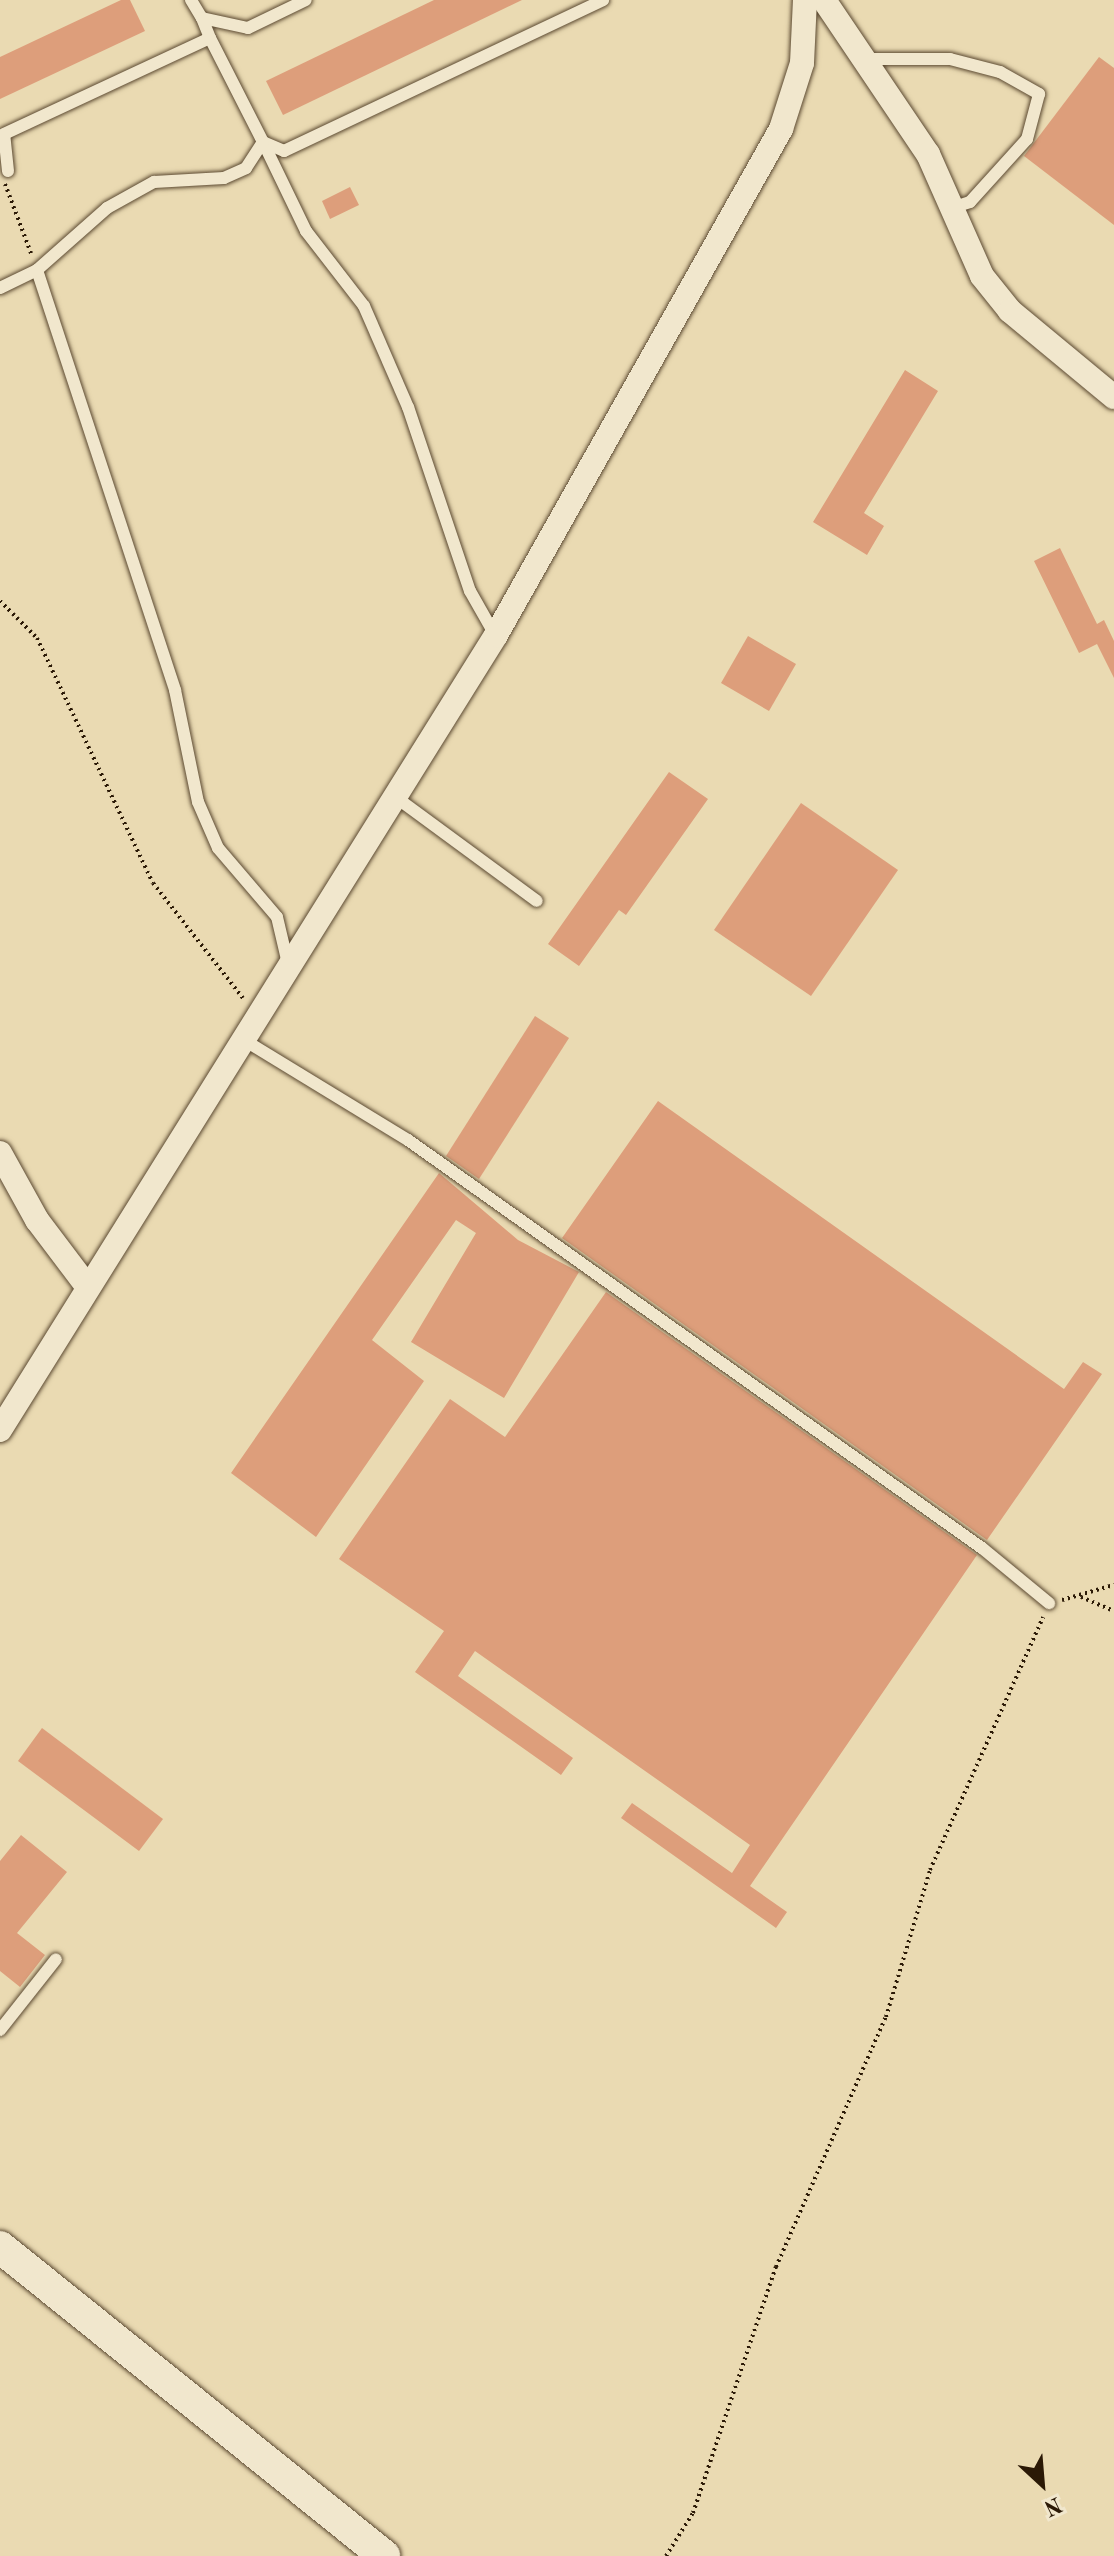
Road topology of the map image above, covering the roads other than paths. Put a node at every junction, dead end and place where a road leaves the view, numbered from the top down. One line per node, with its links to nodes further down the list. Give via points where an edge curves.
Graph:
1 (191, 0): 6 (lane)
2 (306, 0): 6 (lane, via 248,28)
3 (603, 0): 9 (lane, via 284,151)
4 (805, 0): 15 (street, via 802,63 781,129)
5 (824, 0): 8 (street)
6 (202, 18): 7 (lane)
7 (210, 38): 9 (lane); 10 (lane, via 4,134)
8 (861, 59): 11 (street, via 928,154); 11 (lane, via 950,59 1000,72 1039,94 1027,139 970,202)
9 (263, 142): 12 (lane, via 246,168 224,178 154,182 107,208); 15 (lane, via 306,231 364,306 413,422 470,591)
10 (8, 171)
11 (952, 208): 14 (street, via 982,276 1010,311)
12 (37, 270): 13 (lane); 18 (lane, via 175,690 198,802 218,848 277,917)
13 (0, 288)
14 (1114, 397)
15 (496, 635): 16 (street)
16 (392, 794): 17 (lane); 18 (street)
17 (537, 901)
18 (288, 964): 19 (street)
19 (244, 1040): 21 (street); 23 (lane, via 408,1140 982,1548)
20 (0, 1153): 21 (street, via 37,1220)
21 (87, 1286): 22 (street)
22 (0, 1430)
23 (1049, 1603)
24 (56, 1959): 25 (lane)
25 (0, 2030)
26 (0, 2247): 27 (main road)
27 (384, 2556)

